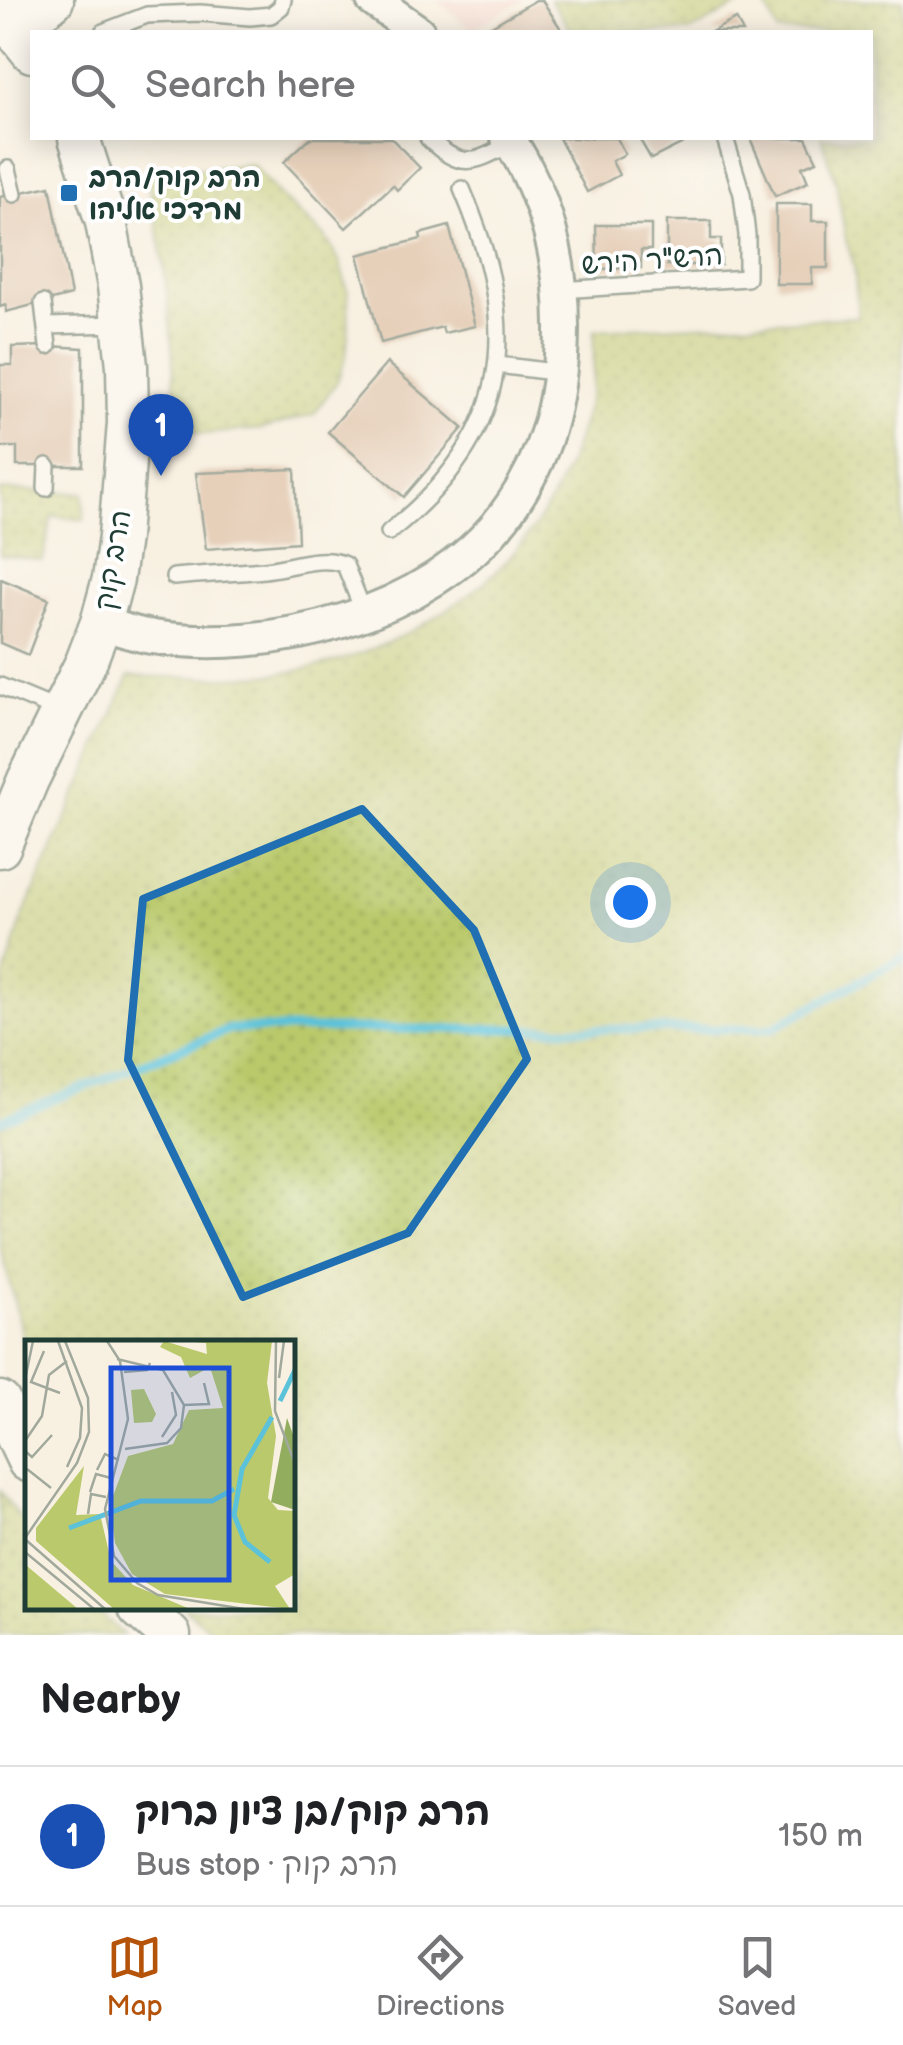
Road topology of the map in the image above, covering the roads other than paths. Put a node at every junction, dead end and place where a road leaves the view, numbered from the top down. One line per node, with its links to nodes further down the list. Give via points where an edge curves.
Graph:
1 (56, 0): 4 (street, via 35,12); 5 (street)
2 (284, 0): 6 (lane, via 271,15 147,15)
3 (373, 0): 7 (street)
4 (0, 10): 8 (street)
5 (59, 30)
6 (107, 30)
7 (415, 30)
8 (30, 49)
9 (80, 140): 18 (street, הרב קוק, via 106,222)
10 (430, 140): 11 (lane, via 468,162)
11 (510, 140): 16 (street, via 548,223)
12 (726, 140): 16 (lane, הרש"ר הירש, via 742,194 747,278)
13 (8, 169): 15 (lane)
14 (462, 189): 21 (lane, via 492,273)
15 (14, 194)
16 (560, 290): 22 (street)
17 (44, 304): 19 (lane)
18 (122, 324): 19 (lane); 28 (street, הרב קוק, via 129,396 125,471)
19 (48, 326): 20 (lane)
20 (48, 346)
21 (498, 365): 22 (lane); 25 (lane, via 466,453)
22 (561, 373): 27 (street, via 536,462 502,518 431,581)
23 (47, 466): 24 (lane)
24 (46, 488)
25 (389, 532)
26 (174, 577): 27 (lane, via 336,561 344,565)
27 (364, 613): 28 (street, via 306,632 242,640 151,637)
28 (102, 623): 30 (street, הרב קוק)
29 (0, 686): 30 (lane)
30 (60, 711): 31 (street, הרב קוק)
31 (0, 847)
32 (0, 1402): 33 (street)
33 (25, 1455)
34 (142, 1610): 35 (street)
35 (170, 1635)

